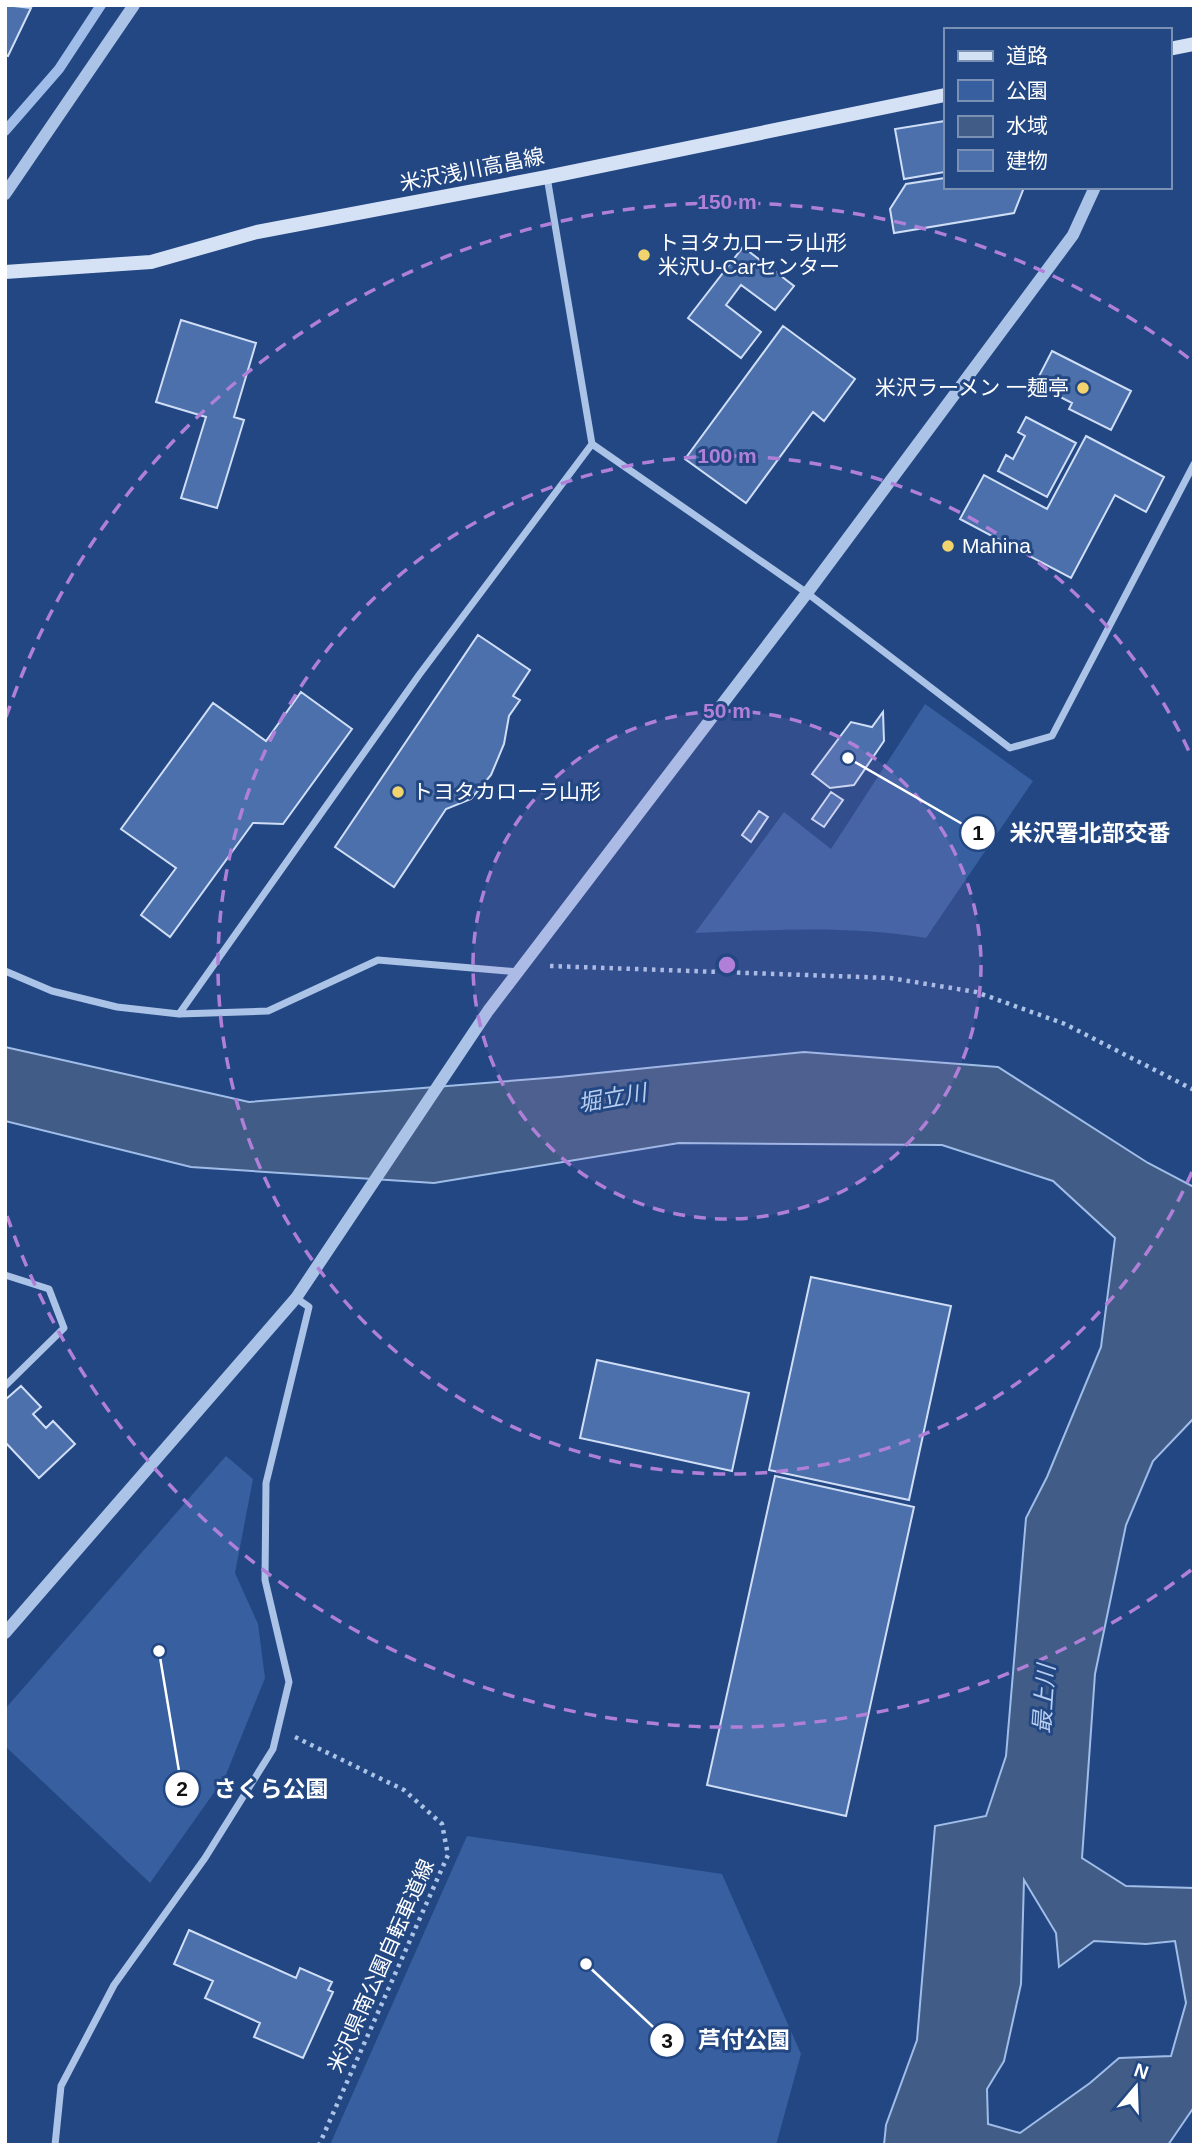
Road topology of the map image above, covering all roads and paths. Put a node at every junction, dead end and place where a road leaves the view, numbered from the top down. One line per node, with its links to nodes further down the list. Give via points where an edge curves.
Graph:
1 (134, 5): 7 (street)
2 (1194, 44): 3 (main road)
3 (1171, 49)
4 (944, 95): 5 (main road, 米沢浅川高畠線)
5 (547, 177): 8 (main road, 米沢浅川高畠線, via 257,232 152,262); 9 (street)
6 (1094, 189): 11 (street, via 1073,235)
7 (5, 194)
8 (5, 272)
9 (592, 444): 11 (street); 15 (street, via 419,675)
10 (1194, 464): 11 (street, via 1052,736 1010,748)
11 (807, 593): 14 (street)
12 (540, 965): 16 (path, via 890,978 976,992 1065,1024)
13 (5, 971): 15 (street, via 52,991 117,1007)
14 (519, 972): 15 (street, via 378,960 268,1011); 18 (street, via 488,1011)
15 (179, 1014)
16 (1194, 1090)
17 (5, 1275): 19 (street, via 48,1289 64,1328)
18 (296, 1298): 20 (street); 22 (street, via 309,1307 265,1483 265,1580 289,1682 273,1749 205,1858 114,1985 61,2086)
19 (5, 1386)
20 (5, 1633)
21 (295, 1723): 23 (path, 米沢県南公園自転車道線, via 294,1737 404,1790 442,1824 448,1855)
22 (55, 2145)
23 (319, 2145)

